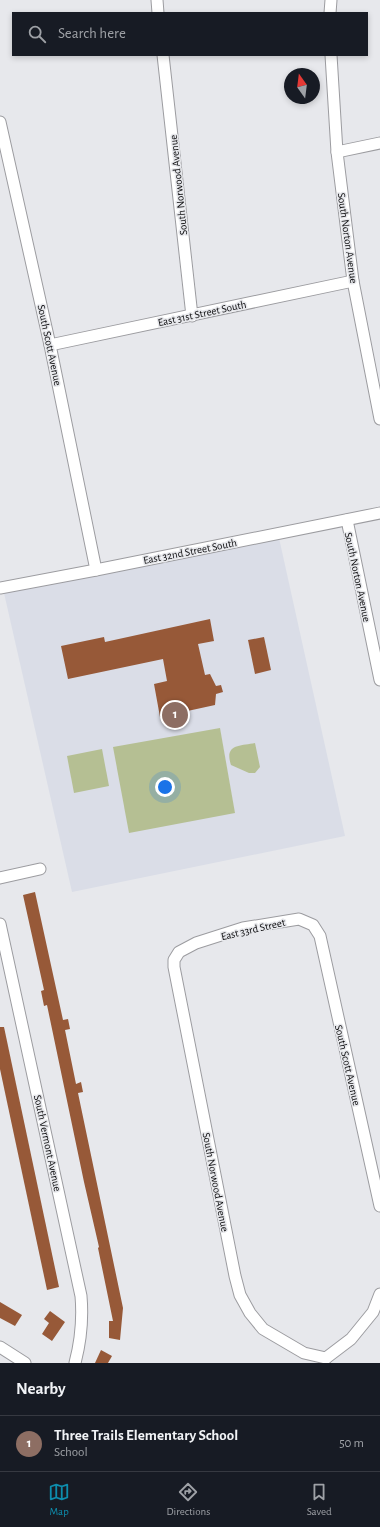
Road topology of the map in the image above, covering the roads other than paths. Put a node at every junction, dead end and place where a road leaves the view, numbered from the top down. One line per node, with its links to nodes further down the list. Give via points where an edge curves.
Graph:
1 (157, 0): 3 (street)
2 (331, 0): 4 (street)
3 (158, 12)
4 (330, 12)
5 (163, 56): 11 (street, South Norwood Avenue)
6 (331, 56): 9 (street, South Norton Avenue)
7 (0, 122): 12 (street, South Scott Avenue)
8 (380, 143): 9 (street)
9 (337, 152): 10 (street, South Norton Avenue)
10 (353, 281): 11 (street, East 31st Street South); 13 (street, South Norton Avenue)
11 (192, 316): 12 (street, East 31st Street South)
12 (50, 344): 16 (street, South Scott Avenue)
13 (380, 419)
14 (380, 513): 15 (street, East 32nd Street South)
15 (347, 520): 16 (street, East 32nd Street South); 18 (street, South Norton Avenue)
16 (96, 570): 17 (street, East 32nd Street South)
17 (0, 588)
18 (380, 680)
19 (40, 869): 20 (street)
20 (0, 878)
21 (0, 924): 29 (street, South Vermont Avenue, via 81,1296 80,1341)
22 (313, 925): 23 (street, East 33rd Street, via 299,919 243,928 196,943 179,952); 24 (street, South Scott Avenue, via 320,936)
23 (174, 960): 27 (street, South Norwood Avenue, via 240,1295 263,1329 304,1352)
24 (380, 1206)
25 (380, 1294): 27 (street, via 373,1312 351,1339)
26 (0, 1347): 28 (street)
27 (327, 1360)
28 (24, 1363)
29 (75, 1363)

